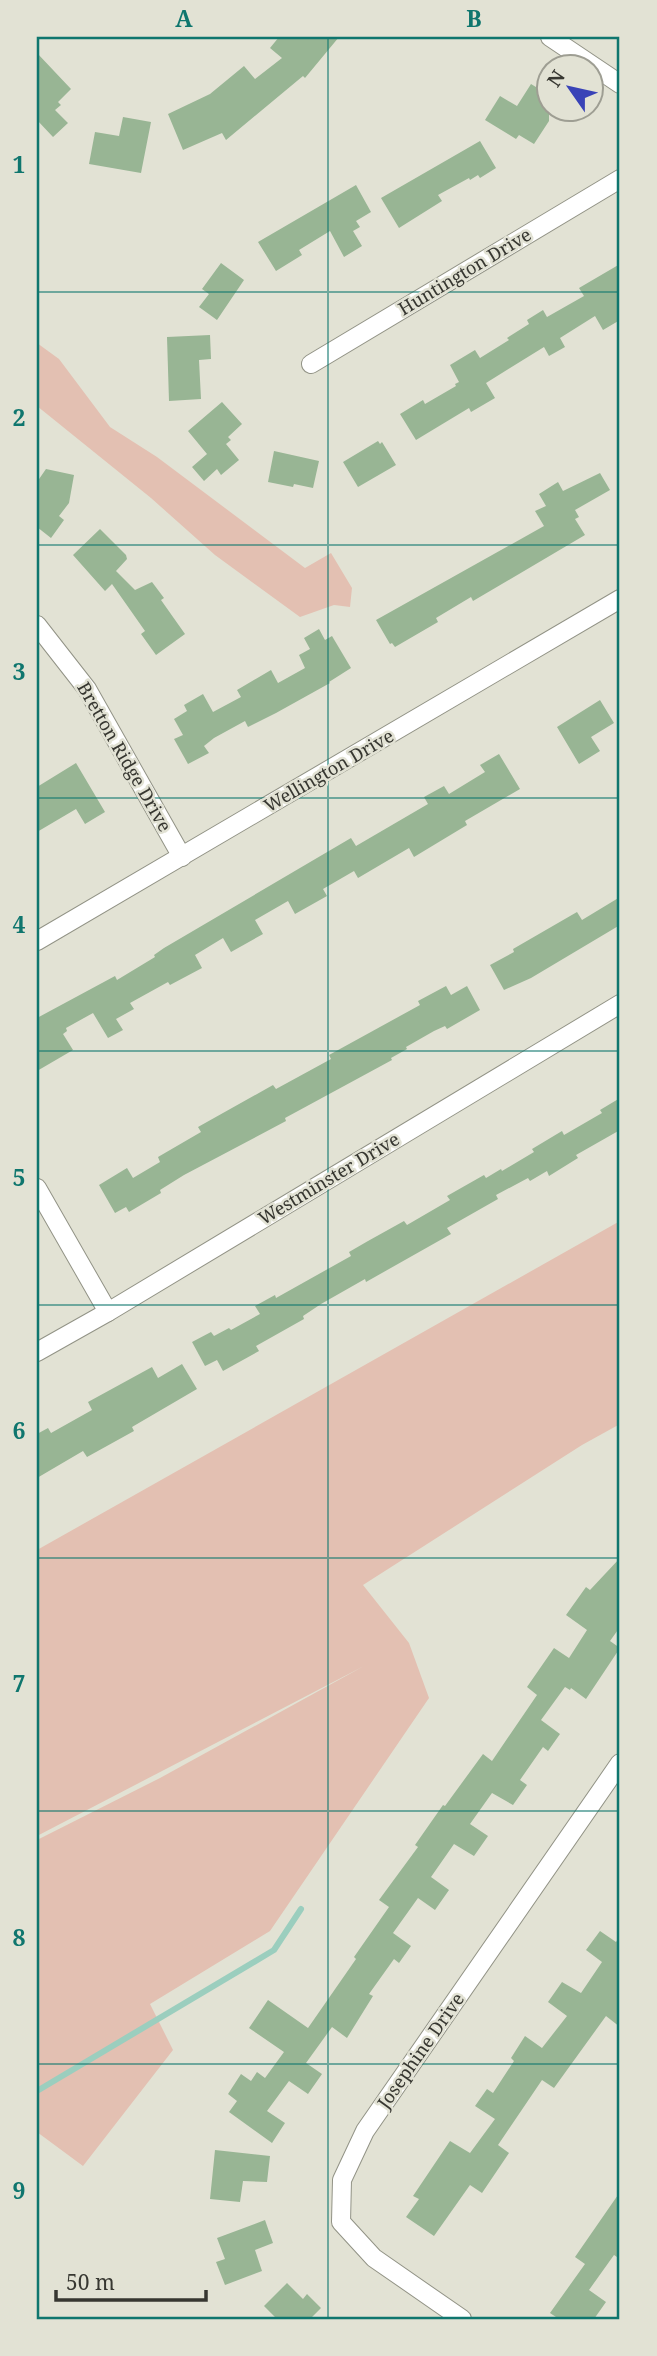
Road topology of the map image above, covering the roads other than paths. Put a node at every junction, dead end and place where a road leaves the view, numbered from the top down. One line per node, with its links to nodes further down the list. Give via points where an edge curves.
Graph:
1 (550, 37): 2 (street)
2 (620, 84)
3 (620, 179): 4 (street, Huntington Drive)
4 (311, 364)
5 (620, 599): 7 (street, Wellington Drive)
6 (37, 625): 7 (street, Bretton Ridge Drive, via 87,689)
7 (182, 857): 8 (street, Wellington Drive)
8 (37, 942)
9 (620, 1004): 11 (street, Westminster Drive)
10 (37, 1188): 11 (street)
11 (108, 1312): 12 (street, Westminster Drive)
12 (37, 1352)
13 (620, 1763): 14 (street, Josephine Drive, via 365,2131 342,2180 341,2222 374,2258)
14 (462, 2319)

